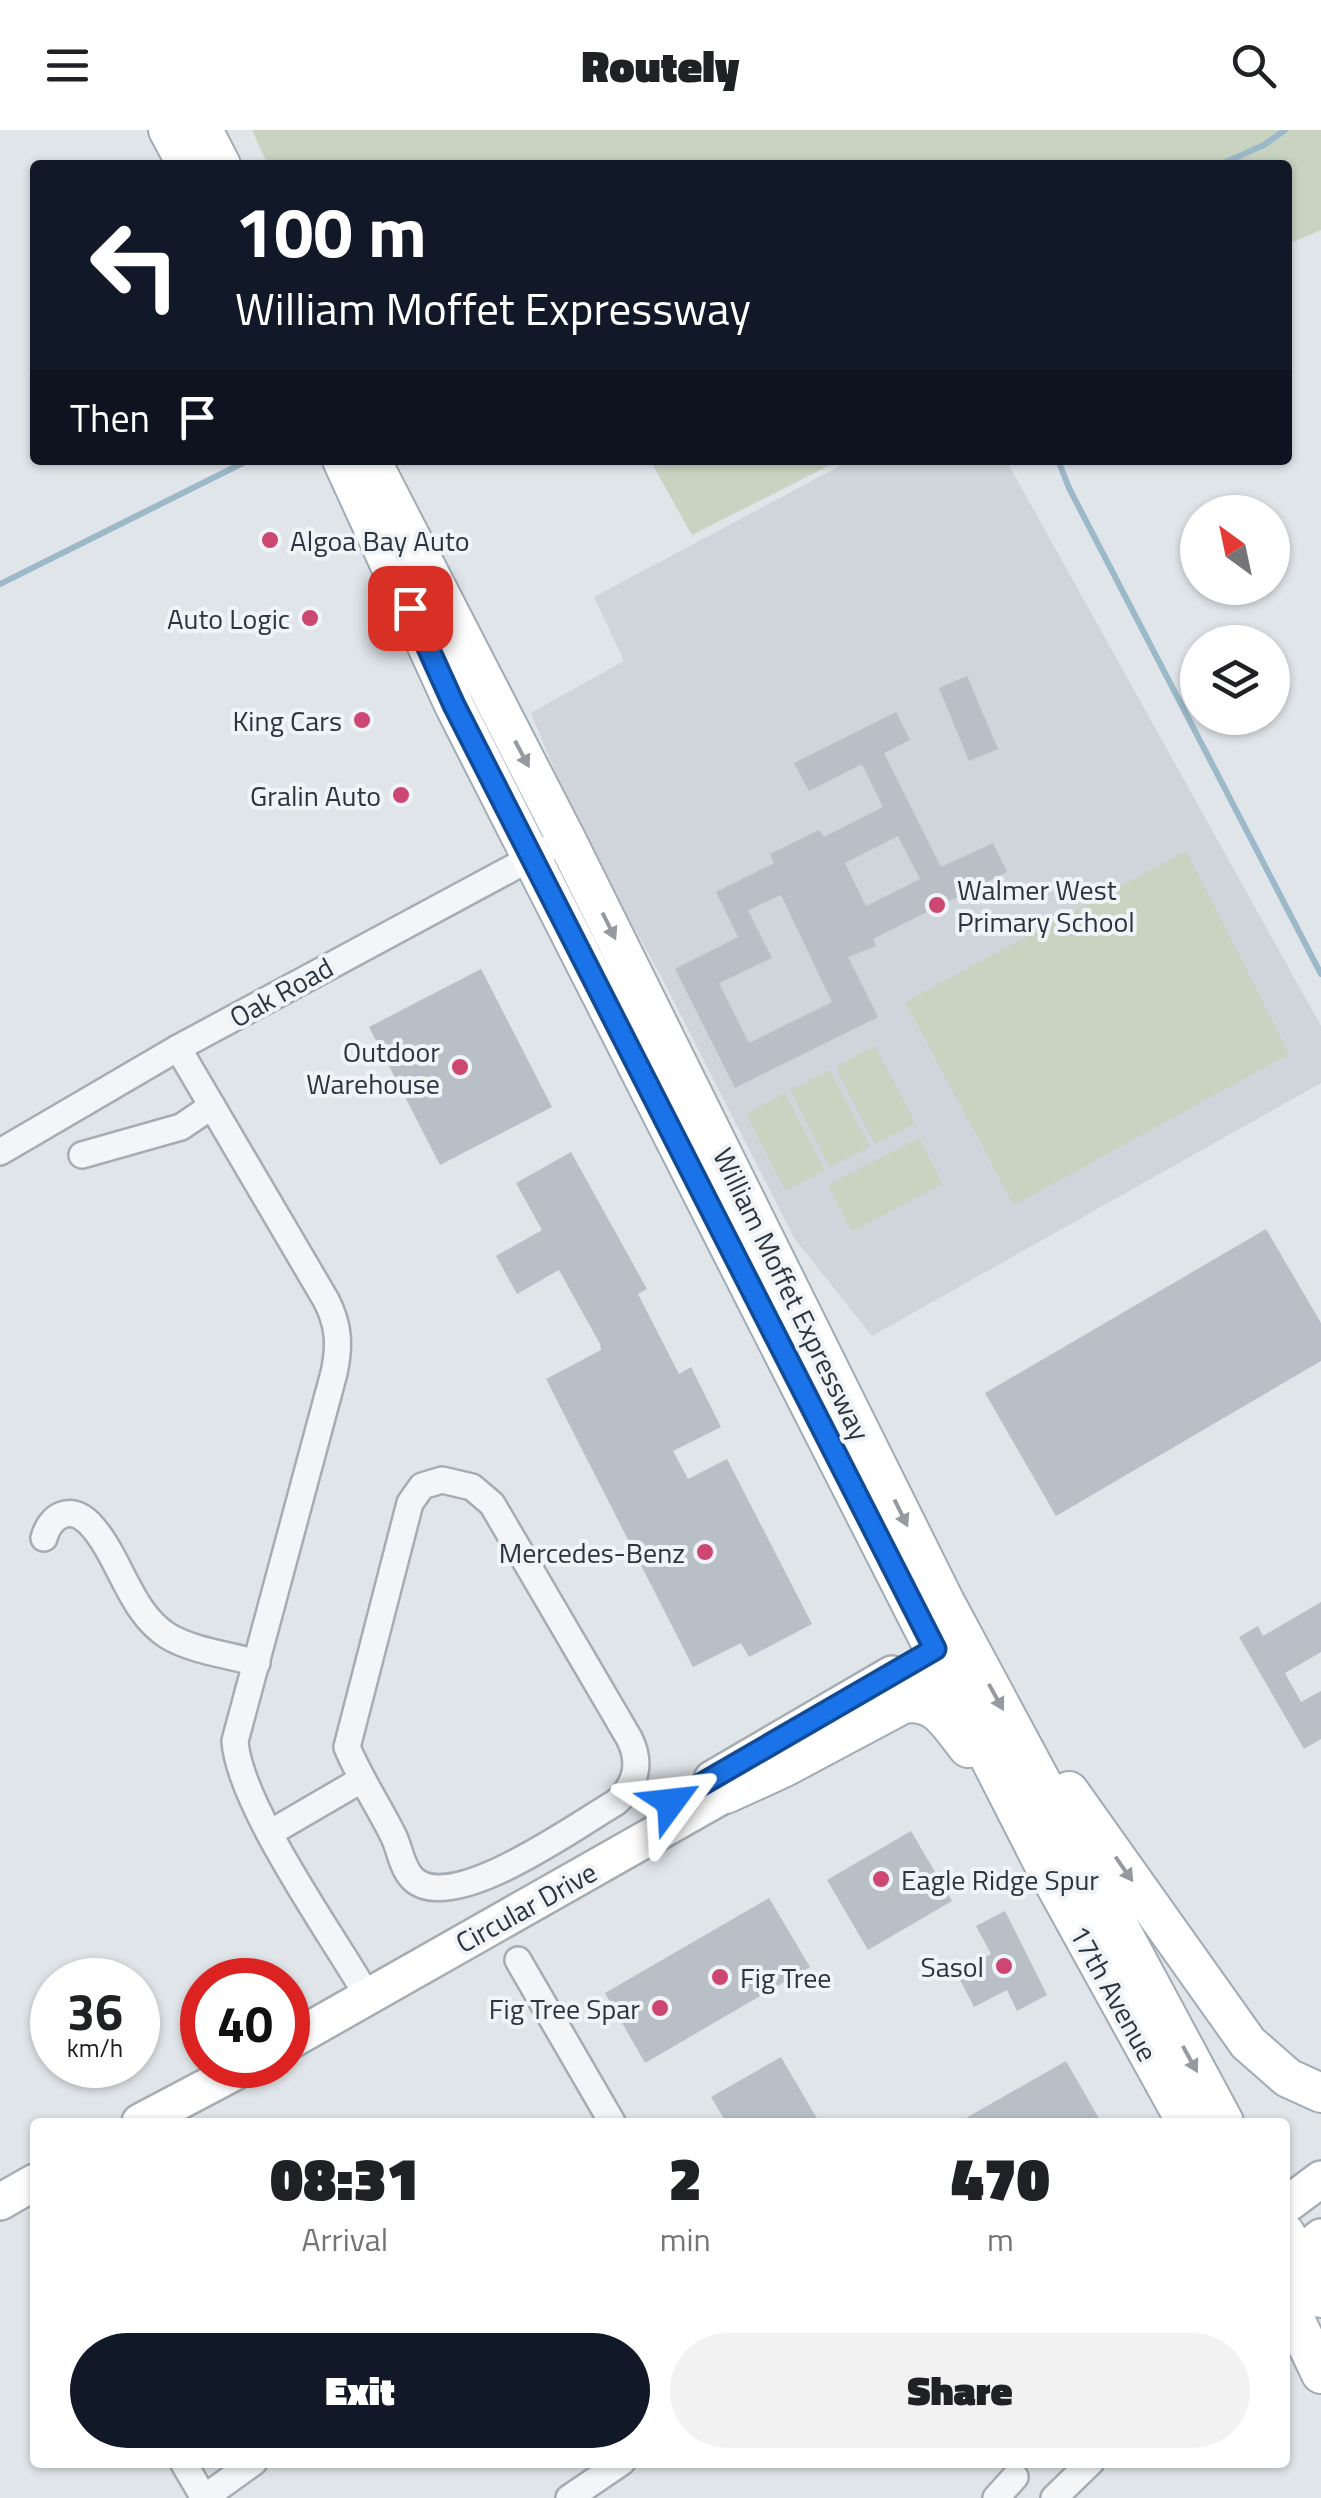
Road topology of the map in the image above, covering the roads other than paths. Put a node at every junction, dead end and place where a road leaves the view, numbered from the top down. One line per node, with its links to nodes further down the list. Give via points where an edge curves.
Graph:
1 (168, 130): 3 (main road)
2 (203, 130): 4 (main road)
3 (184, 160)
4 (218, 160)
5 (360, 467): 6 (main road, William Moffet Expressway, one-way to 6); 7 (main road, William Moffet Expressway, via 454,705)
6 (566, 838): 7 (street, Oak Road); 13 (main road, William Moffet Expressway, one-way to 13)
7 (532, 857): 8 (street, Oak Road); 13 (main road, William Moffet Expressway)
8 (178, 1048): 9 (street); 10 (street, Oak Road)
9 (212, 1106): 11 (street, via 181,1127); 14 (street, via 338,1326 334,1373)
10 (0, 1152)
11 (82, 1155)
12 (44, 1538): 14 (street, via 57,1516 80,1516 169,1637)
13 (953, 1651): 15 (main road, William Moffet Expressway, one-way to 15); 17 (main road, 17th Avenue); 18 (street, Circular Drive); 21 (street, Circular Drive)
14 (258, 1662): 19 (street, via 237,1727 236,1754)
15 (1020, 1741): 25 (main road, one-way to 25, via 1047,1760 1256,2052); 29 (main road, William Moffet Expressway, one-way to 29)
16 (361, 1780): 16 (street, via 406,1871 438,1888 499,1870 615,1803 634,1778 637,1757 629,1738 492,1504 472,1487 432,1482 410,1504 348,1737); 19 (street)
17 (1001, 1782): 18 (main road, via 940,1713 915,1702); 28 (main road, 17th Avenue)
18 (726, 1794): 23 (street, Circular Drive)
19 (270, 1834): 21 (street)
20 (518, 1960): 27 (street)
21 (359, 1982): 22 (street, Circular Drive)
22 (310, 2012)
23 (310, 2030)
24 (193, 2088): 26 (street)
25 (1321, 2093)
26 (146, 2118)
27 (610, 2118)
28 (1184, 2118)
29 (1222, 2118)
30 (1321, 2180): 31 (street)
31 (1290, 2202)
32 (1298, 2249): 33 (main road)
33 (1321, 2298)
34 (1290, 2309): 35 (main road)
35 (1321, 2374)
36 (186, 2468): 42 (street)
37 (246, 2468): 42 (street)
38 (613, 2468): 43 (street)
39 (1067, 2468): 45 (street)
40 (1085, 2468): 46 (street)
41 (1015, 2477): 44 (street)
42 (204, 2498)
43 (569, 2498)
44 (996, 2498)
45 (1045, 2498)
46 (1054, 2498)

